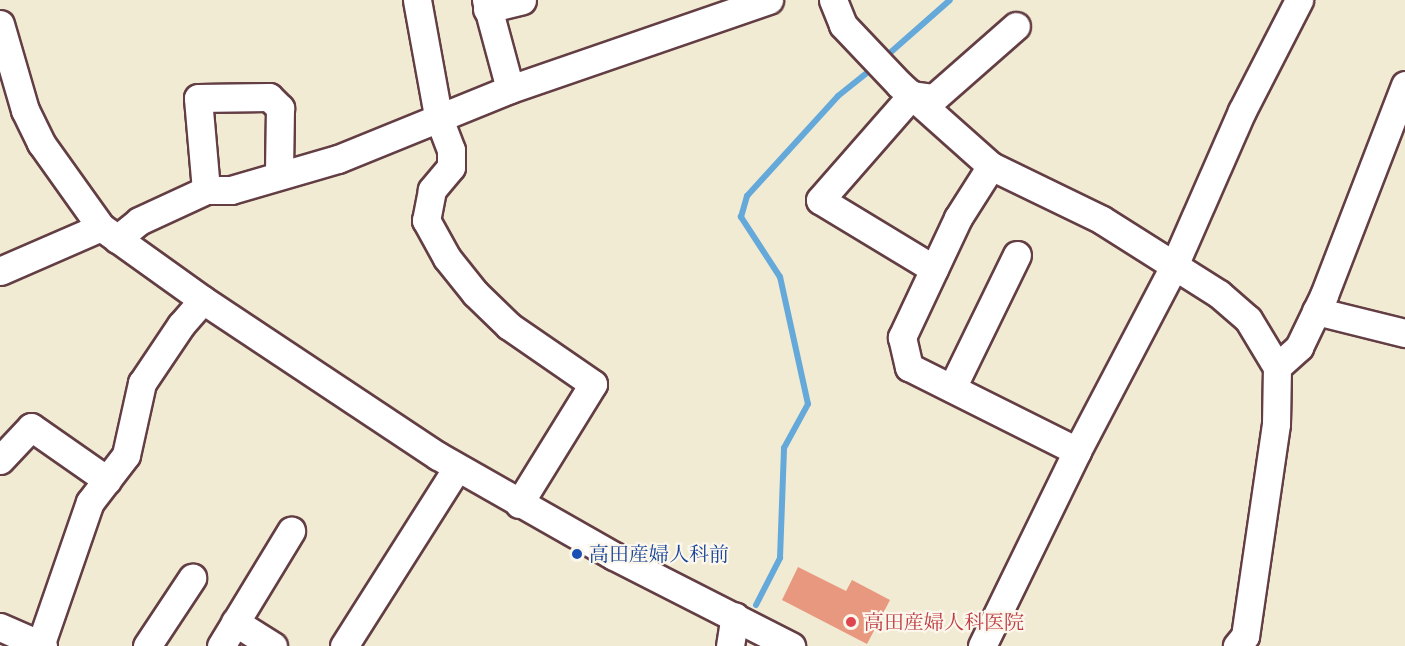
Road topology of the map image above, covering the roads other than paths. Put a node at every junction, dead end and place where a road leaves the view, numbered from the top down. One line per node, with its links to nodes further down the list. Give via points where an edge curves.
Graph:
1 (417, 0): 12 (street)
2 (522, 0): 6 (street)
3 (769, 0): 9 (street)
4 (833, 0): 10 (street, via 843,25)
5 (1299, 0): 18 (street, via 1242,111)
6 (487, 5): 9 (street)
7 (1016, 26): 10 (street, via 934,98)
8 (1, 38): 16 (street, via 40,143)
9 (510, 89): 12 (street)
10 (912, 95): 13 (street); 19 (street, via 820,200)
11 (1403, 97): 22 (street)
12 (438, 116): 14 (street, via 338,159); 30 (street, via 451,150 451,167 432,190 426,220 431,230 475,293 509,327 593,384)
13 (991, 166): 18 (street, via 1102,220); 19 (street, via 958,218)
14 (279, 175): 15 (street, via 231,190); 15 (street, via 280,108 269,97 198,98)
15 (206, 190): 16 (street)
16 (109, 233): 20 (street); 21 (street)
17 (1017, 255): 25 (street)
18 (1173, 268): 24 (street, via 1219,294 1248,319); 26 (street)
19 (934, 269): 25 (street, via 902,337 909,367)
20 (0, 271)
21 (203, 300): 28 (street); 29 (street, via 142,383 126,455)
22 (1316, 312): 23 (street); 24 (street, via 1299,347)
23 (1405, 333)
24 (1277, 367): 44 (street, via 1276,424 1245,636)
25 (952, 388): 26 (street)
26 (1077, 451): 43 (street)
27 (0, 460): 29 (street, via 31,427)
28 (457, 468): 30 (street); 40 (street)
29 (107, 480): 36 (street, via 90,502)
30 (519, 504): 33 (street)
31 (291, 531): 34 (street)
32 (192, 578): 37 (street)
33 (735, 616): 41 (street); 42 (street)
34 (235, 622): 38 (street); 39 (street)
35 (0, 627): 36 (street)
36 (41, 646)
37 (147, 646)
38 (221, 646)
39 (273, 646)
40 (344, 646)
41 (730, 646)
42 (792, 646)
43 (982, 646)
44 (1237, 646)

